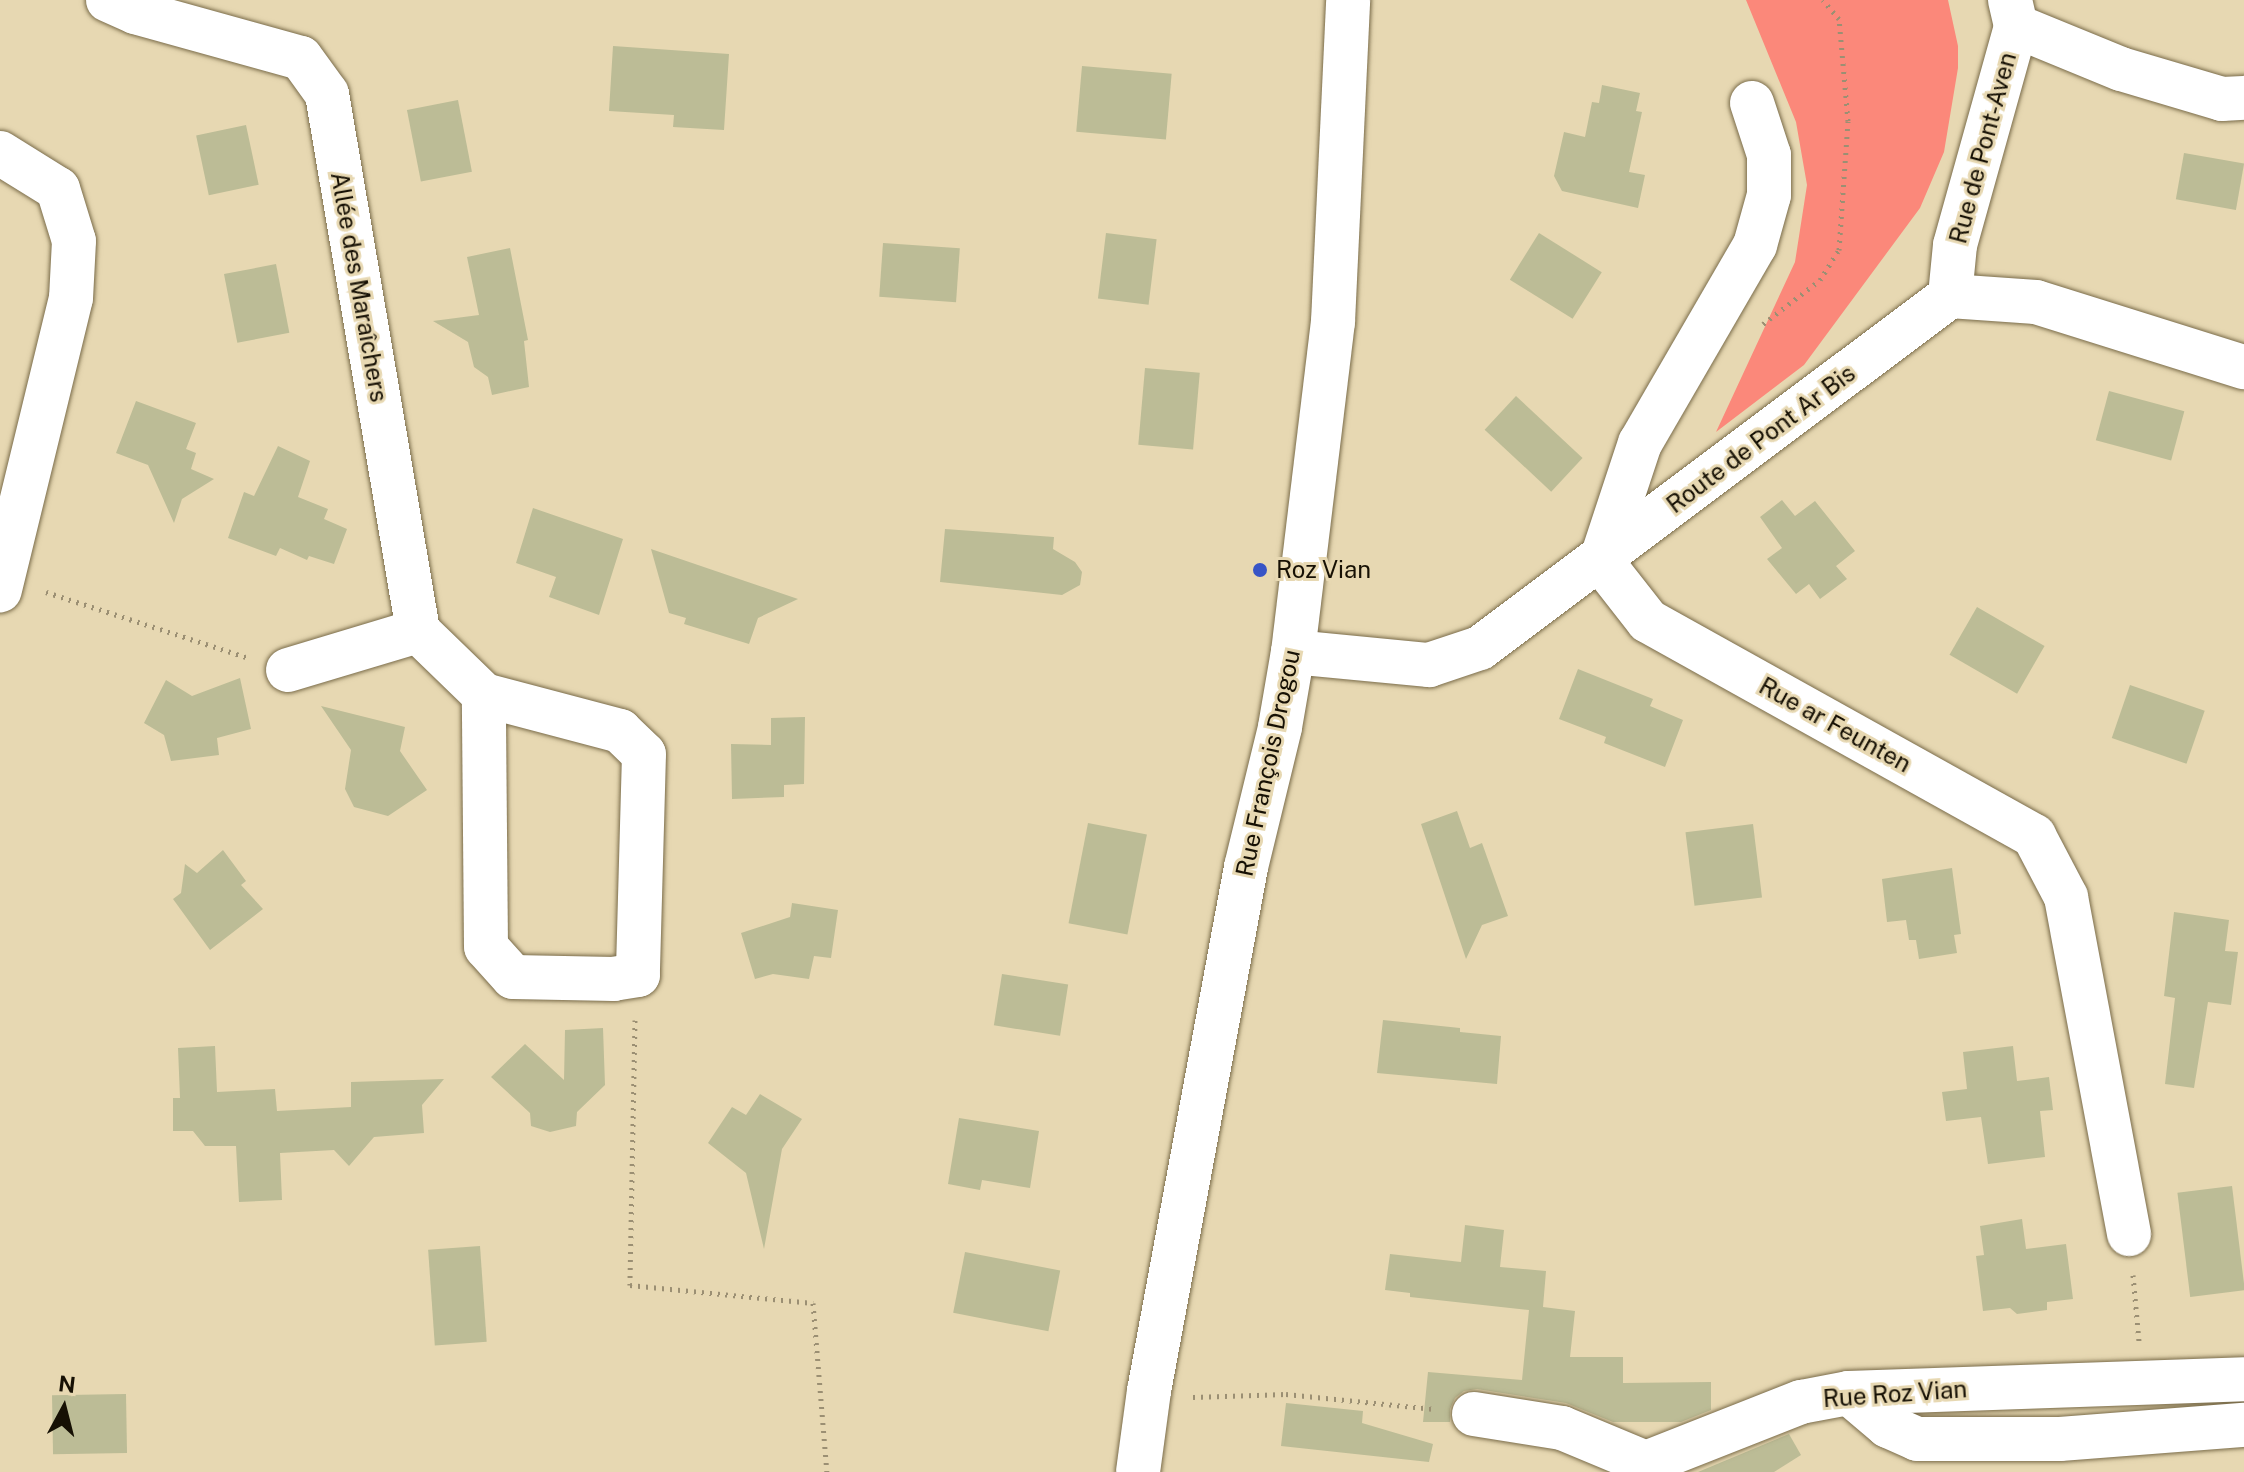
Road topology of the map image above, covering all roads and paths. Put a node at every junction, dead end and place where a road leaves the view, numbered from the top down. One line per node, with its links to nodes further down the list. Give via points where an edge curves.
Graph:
1 (108, 0): 11 (street, Allée des Maraîchers, via 301,58 327,94)
2 (1348, 0): 12 (street, Rue François Drogou, via 1333,322)
3 (2013, 13): 4 (street, via 2121,69 2222,99); 7 (street, Rue de Pont-Aven, via 1955,245)
4 (2244, 98)
5 (1752, 103): 9 (street, via 1769,155 1769,195 1755,245 1640,443)
6 (0, 153): 10 (street, via 58,189 74,241 71,298)
7 (1950, 296): 8 (street, via 2036,302); 9 (street, Route de Pont Ar Bis)
8 (2244, 367)
9 (1601, 561): 12 (street, Route de Pont Ar Bis, via 1480,648 1429,665); 16 (street, Rue ar Feunten, via 1648,621 2034,836 2066,897)
10 (1, 585): 13 (path)
11 (418, 631): 13 (street); 14 (street)
12 (1293, 652): 25 (street, Rue François Drogou, via 1243,882)
13 (288, 670)
14 (484, 695): 15 (street, via 620,731 644,754); 15 (street, via 486,947 513,977)
15 (638, 975): 24 (path, via 630,1285 813,1303)
16 (2129, 1234): 18 (path)
17 (2244, 1379): 18 (street, Rue Roz Vian)
18 (2142, 1384): 19 (street, Rue Roz Vian)
19 (1849, 1393): 22 (street, via 1888,1426 1917,1439 2060,1439); 23 (street, Rue Roz Vian, via 1801,1402)
20 (1184, 1397): 21 (path, via 1286,1394)
21 (1474, 1414): 23 (street, Rue Roz Vian, via 1562,1428)
22 (2244, 1425)
23 (1644, 1468)
24 (827, 1472)
25 (1138, 1472)

